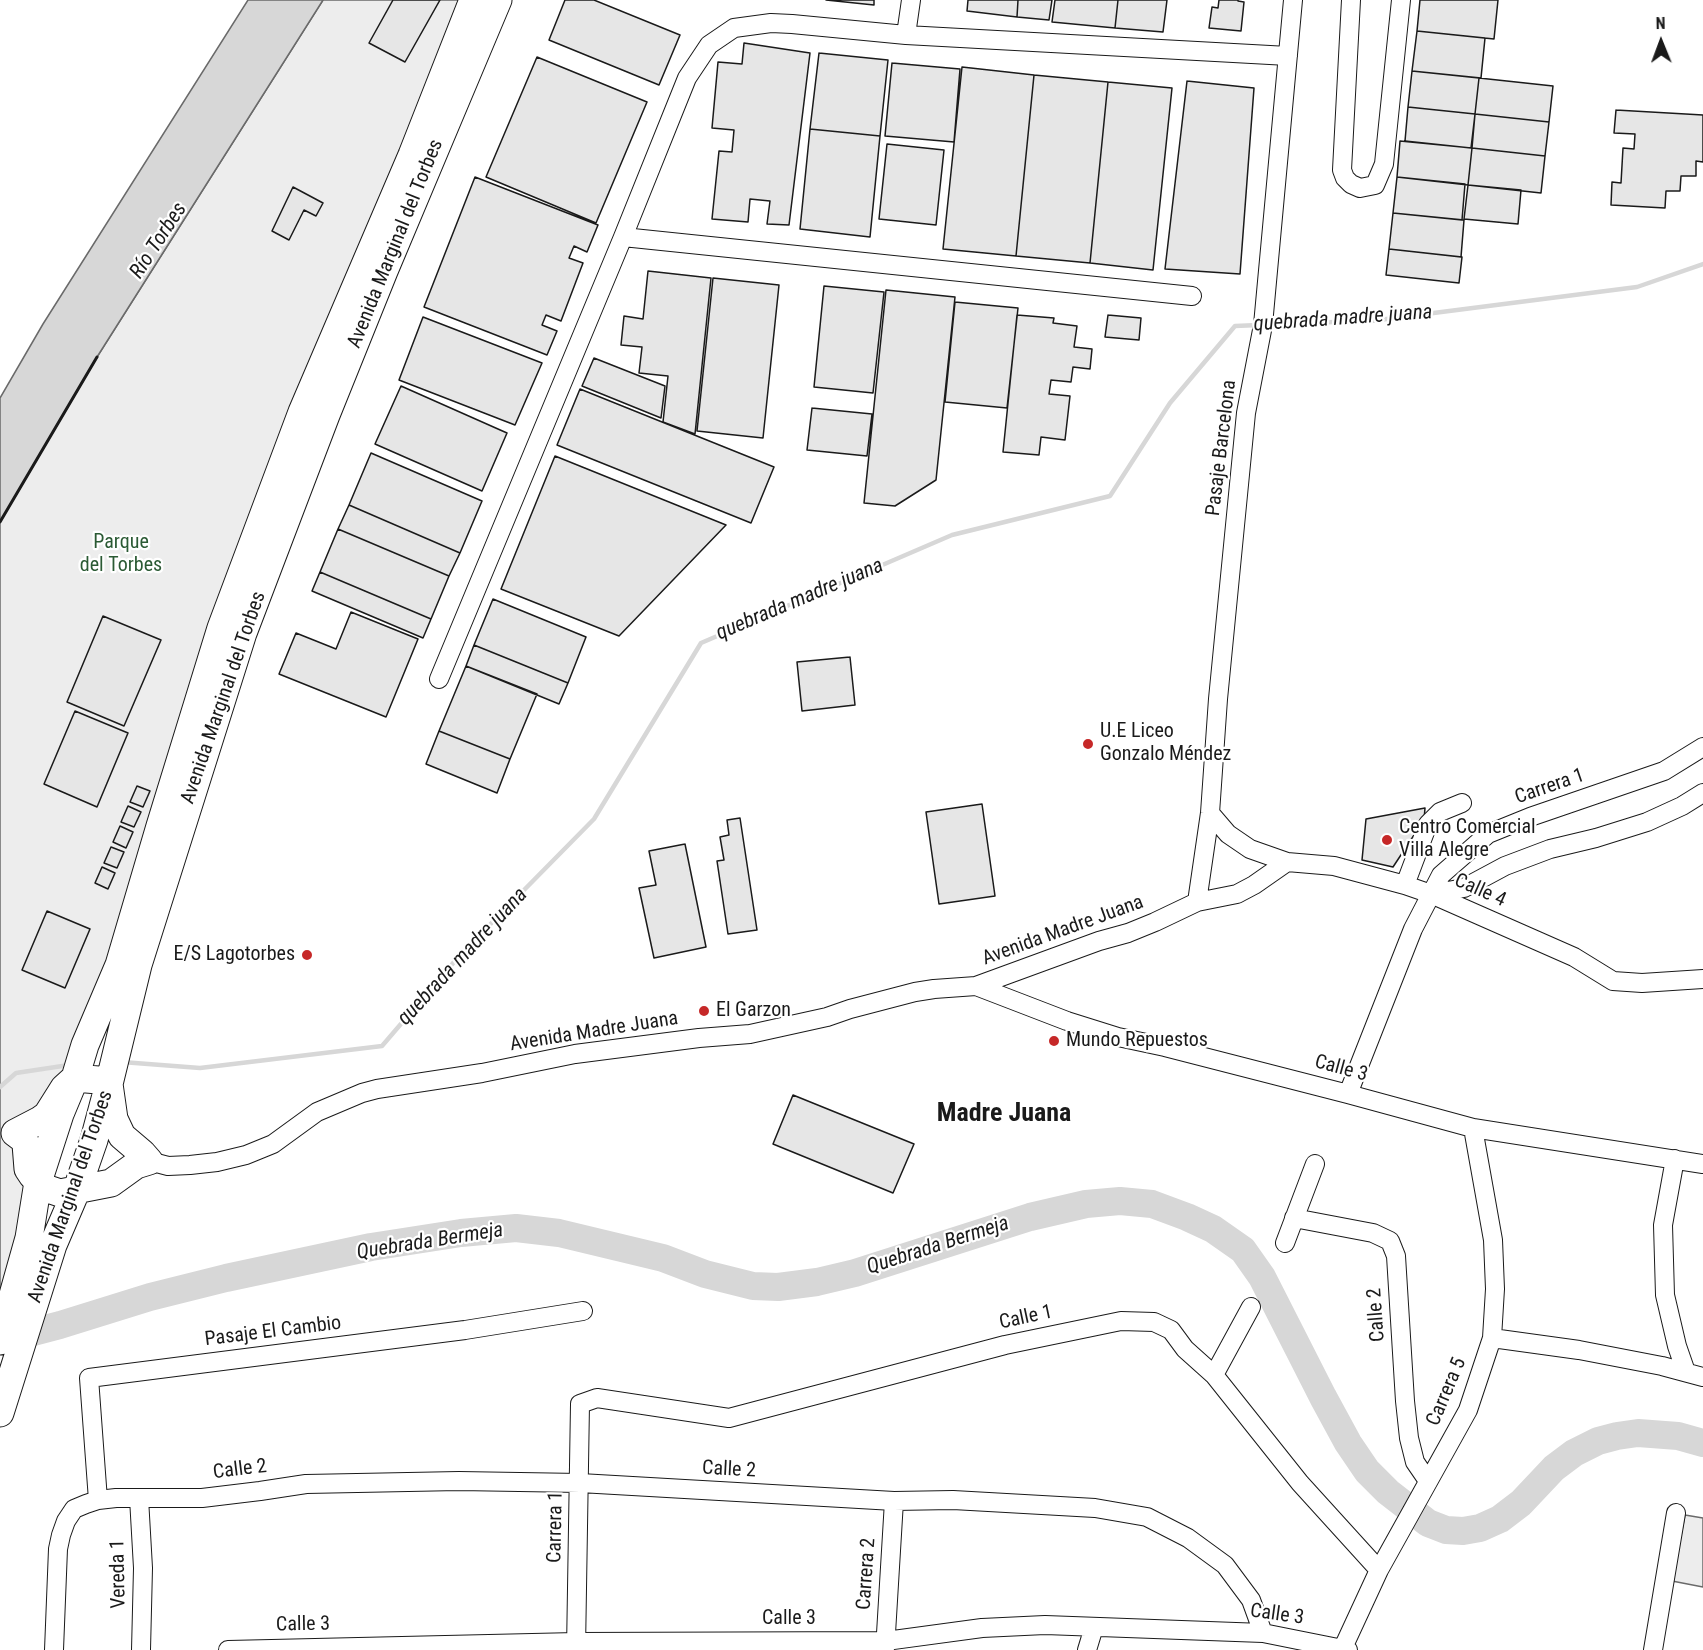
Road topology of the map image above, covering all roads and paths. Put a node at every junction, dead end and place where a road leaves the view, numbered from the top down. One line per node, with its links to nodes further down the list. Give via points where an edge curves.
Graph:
1 (474, 0): 22 (highway, Avenida Marginal del Torbes, via 302,412 221,628 119,965)
2 (498, 0): 23 (highway, Avenida Marginal del Torbes, via 366,315 243,633 138,964)
3 (911, 0): 7 (street)
4 (1293, 0): 8 (street, Pasaje Barcelona)
5 (1352, 0): 6 (street, via 1342,170 1345,178 1360,188 1375,185 1384,164)
6 (1401, 0)
7 (906, 34): 8 (street); 9 (street, via 771,23 734,28 709,45 687,78)
8 (1288, 56): 15 (street, Pasaje Barcelona, via 1263,325 1246,414)
9 (622, 237): 10 (street); 11 (street)
10 (1192, 296)
11 (439, 679)
12 (1703, 747): 18 (street, Carrera 1, via 1664,771 1488,834 1441,875)
13 (1703, 793): 18 (street, via 1647,822 1550,849 1505,866 1464,888)
14 (1461, 803): 17 (street, via 1440,812 1428,824)
15 (1210, 813): 16 (street, Calle 4, via 1228,834 1250,849); 19 (street, Pasaje Barcelona)
16 (1287, 862): 17 (street, Calle 4, via 1334,866); 19 (street, Avenida Madre Juana, via 1237,894)
17 (1405, 885): 18 (street, Calle 4)
18 (1431, 894): 20 (street, Calle 4, via 1574,957 1613,981); 24 (street, Carrera 1, via 1413,929)
19 (1197, 902): 21 (street, Avenida Madre Juana, via 1128,933)
20 (1703, 979)
21 (976, 986): 24 (street, Calle 3, via 1118,1036); 28 (street, Avenida Madre Juana, via 915,992 750,1034 585,1053 377,1089 317,1112 273,1144 246,1155 190,1165 168,1166)
22 (75, 1078): 23 (highway); 26 (highway, via 47,1115); 31 (highway, Avenida Marginal del Torbes)
23 (110, 1084): 28 (highway, via 114,1119 122,1136); 32 (highway, Avenida Marginal del Torbes)
24 (1348, 1094): 25 (street, Calle 3)
25 (1473, 1128): 27 (street, Calle 3); 38 (street, Carrera 5, via 1493,1240)
26 (8, 1133): 31 (highway, via 23,1139 28,1169)
27 (1675, 1159): 30 (street, Calle 3); 41 (street, via 1663,1225 1665,1295 1677,1346)
28 (148, 1161): 32 (highway, via 111,1183)
29 (1315, 1164): 33 (street)
30 (1703, 1164)
31 (38, 1182): 32 (highway, via 60,1193); 35 (highway, Avenida Marginal del Torbes)
32 (77, 1189): 35 (highway, Avenida Marginal del Torbes, via 53,1245)
33 (1294, 1218): 34 (street); 45 (street, Calle 2, via 1373,1233 1390,1241 1396,1256 1409,1438)
34 (1285, 1243)
35 (26, 1292): 39 (highway, Avenida Marginal del Torbes); 42 (highway, Avenida Marginal del Torbes)
36 (1251, 1307): 40 (street)
37 (584, 1311): 47 (street, Pasaje El Cambio, via 89,1378)
38 (1492, 1338): 41 (street, via 1579,1350); 45 (street, Carrera 5, via 1468,1410)
39 (0, 1341)
40 (1215, 1375): 43 (street, Calle 1, via 1185,1349 1171,1330 1154,1322 1121,1321 1005,1345 729,1418 597,1398); 50 (street, Calle 1, via 1300,1483)
41 (1695, 1375)
42 (4, 1401)
43 (580, 1404): 44 (street, Carrera 1)
44 (580, 1483): 46 (street, Calle 2, via 306,1484 202,1498); 48 (street, Calle 2); 54 (street, Carrera 1)
45 (1424, 1488): 50 (street, Carrera 5)
46 (139, 1498): 47 (street, Calle 2); 57 (street, Vereda 1, via 143,1568)
47 (99, 1500): 56 (street, Calle 2, via 74,1509 61,1535)
48 (894, 1501): 52 (street, Calle 2, via 953,1500 1095,1508 1147,1517 1188,1538 1224,1565 1251,1600); 53 (street, Carrera 2)
49 (1676, 1513): 61 (street)
50 (1379, 1570): 60 (street, Carrera 5)
51 (1094, 1627): 52 (street, Calle 3); 53 (street, Calle 3, via 982,1628); 59 (street)
52 (1263, 1633): 60 (street, Calle 3)
53 (885, 1645): 54 (street, Calle 3)
54 (576, 1646): 55 (street, Calle 3)
55 (283, 1649): 58 (street, Calle 3)
56 (54, 1650)
57 (141, 1650)
58 (228, 1650)
59 (1088, 1650)
60 (1344, 1650)
61 (1653, 1650)

